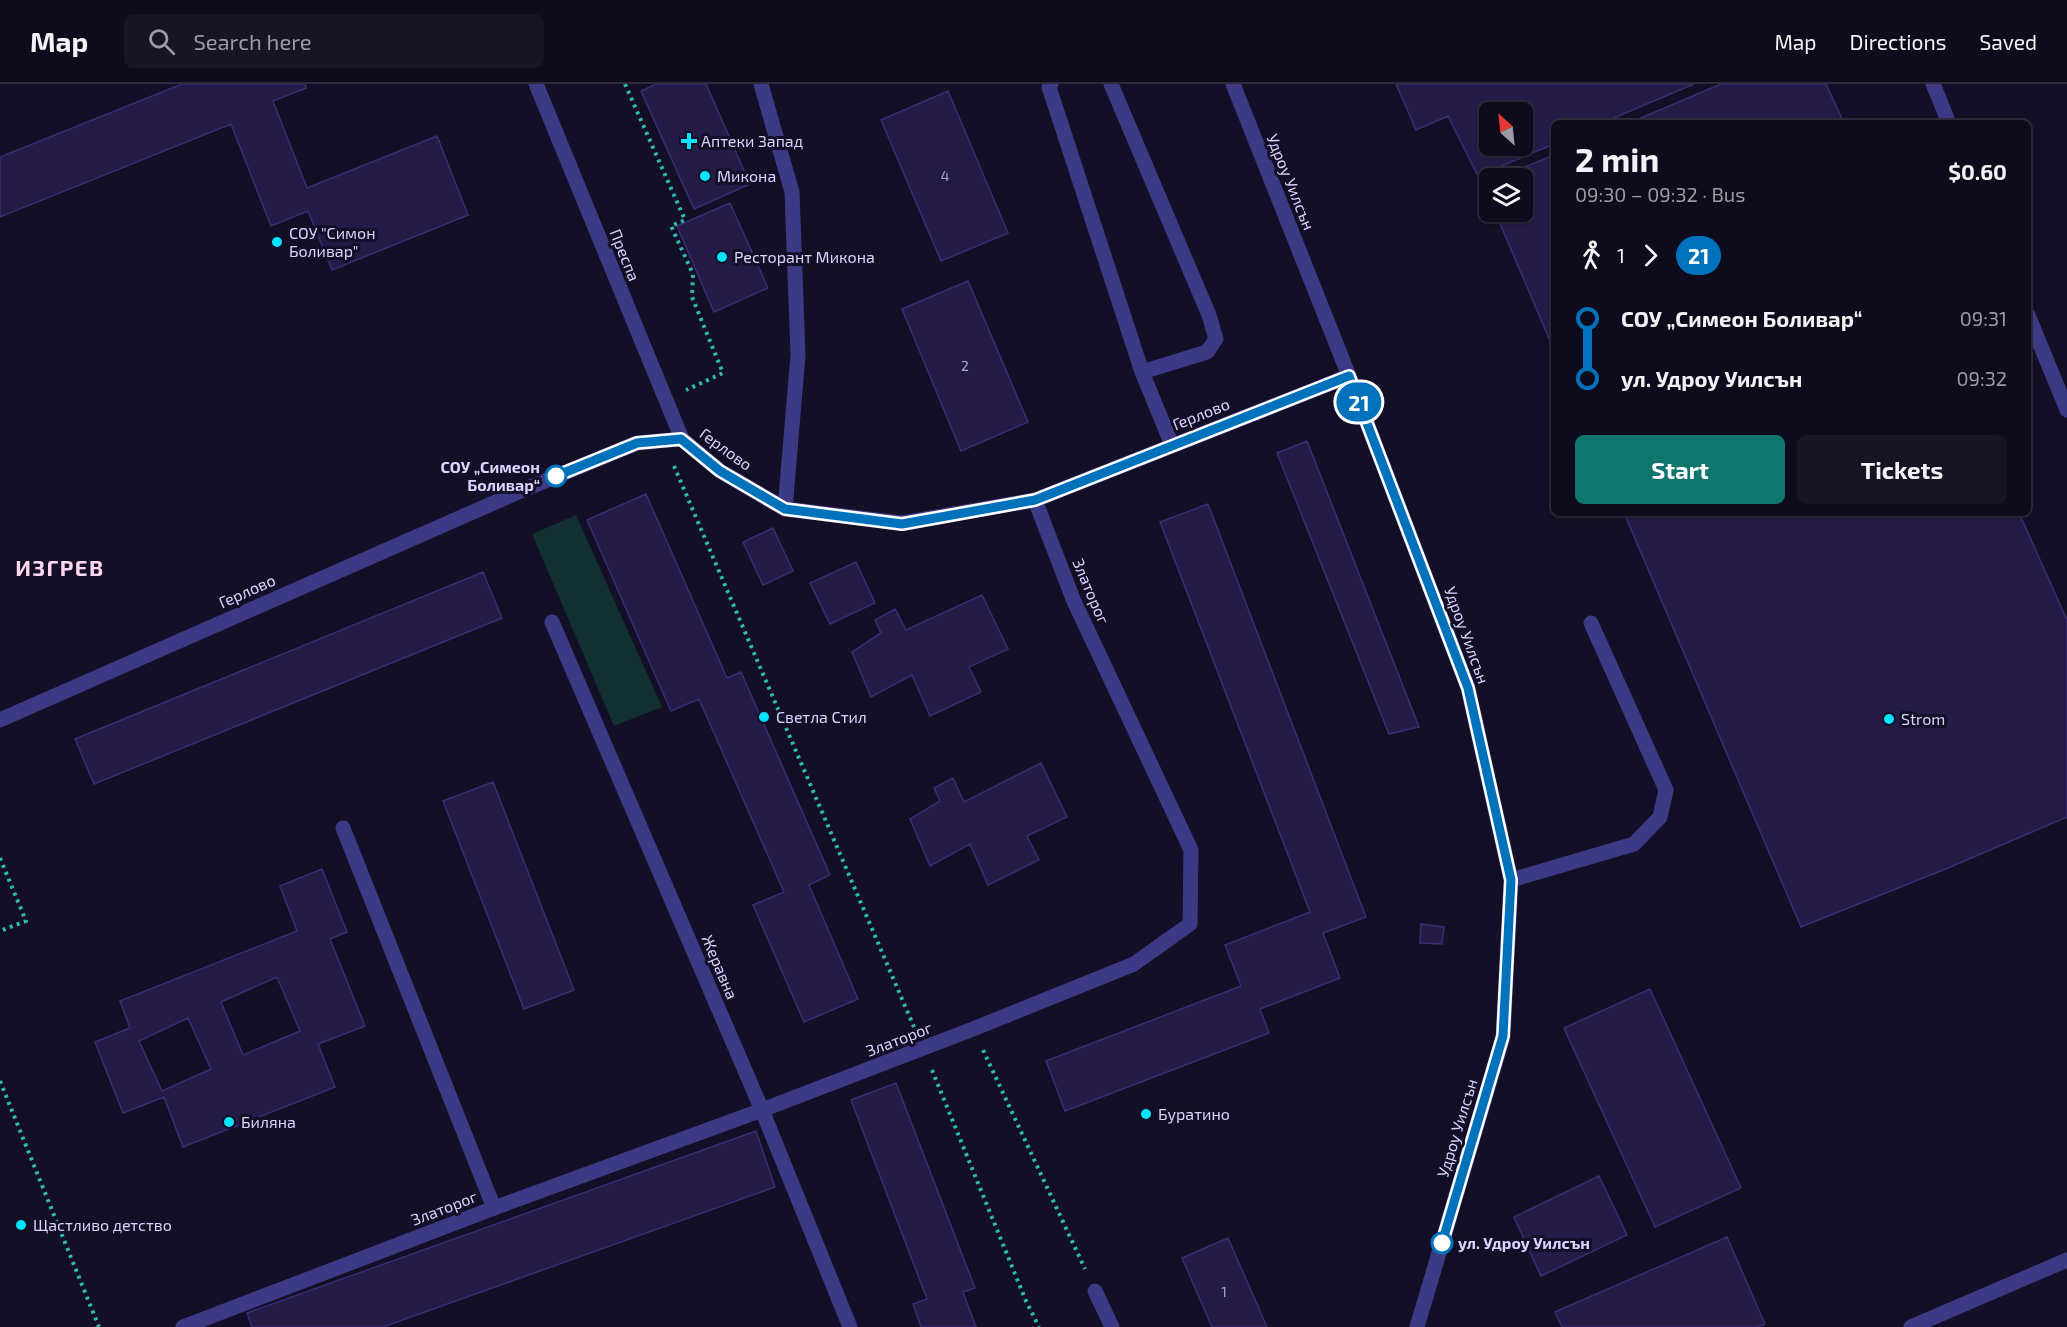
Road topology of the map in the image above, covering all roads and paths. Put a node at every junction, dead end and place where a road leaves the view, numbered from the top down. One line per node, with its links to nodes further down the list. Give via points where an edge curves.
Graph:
1 (536, 84): 12 (street, Преспа)
2 (625, 84): 12 (path, via 685,220 671,226 693,274 692,297 723,373)
3 (761, 84): 18 (street, via 792,192 798,356)
4 (1051, 84): 10 (street)
5 (1111, 84): 10 (street, via 1216,339 1207,352)
6 (1233, 84): 11 (street, Удроу Уилсън)
7 (1933, 84): 8 (street)
8 (1948, 120)
9 (2031, 322): 13 (street)
10 (1142, 372): 16 (street)
11 (1349, 376): 16 (street, Герлово); 24 (street, Удроу Уилсън, via 1468,688)
12 (665, 400): 14 (street, Преспа)
13 (2067, 410)
14 (681, 439): 15 (street, Герлово); 18 (street, Герлово, via 720,471)
15 (664, 441): 21 (street, Герлово, via 637,443 523,490); 27 (path)
16 (1172, 446): 17 (street, Герлово)
17 (1035, 500): 18 (street, Герлово, via 902,524); 26 (street, Златорог, via 1073,599 1191,850 1190,924 1134,964)
18 (785, 509)
19 (552, 622): 30 (street, Жеравна)
20 (1591, 623): 24 (street, via 1666,790 1660,817 1634,844)
21 (0, 720)
22 (343, 828): 31 (street)
23 (0, 858): 25 (path, via 26,921)
24 (1511, 880): 39 (street, Удроу Уилсън, via 1503,1036)
25 (0, 932)
26 (974, 1029): 30 (street, Златорог); 33 (path)
27 (918, 1037)
28 (927, 1059): 37 (path)
29 (0, 1081): 34 (path)
30 (762, 1110): 31 (street, Златорог); 36 (street, Жеравна)
31 (494, 1208): 35 (street, Златорог)
32 (2067, 1260): 40 (street)
33 (1095, 1292): 38 (street)
34 (99, 1327)
35 (183, 1327)
36 (849, 1327)
37 (1039, 1327)
38 (1112, 1327)
39 (1417, 1327)
40 (1911, 1327)

